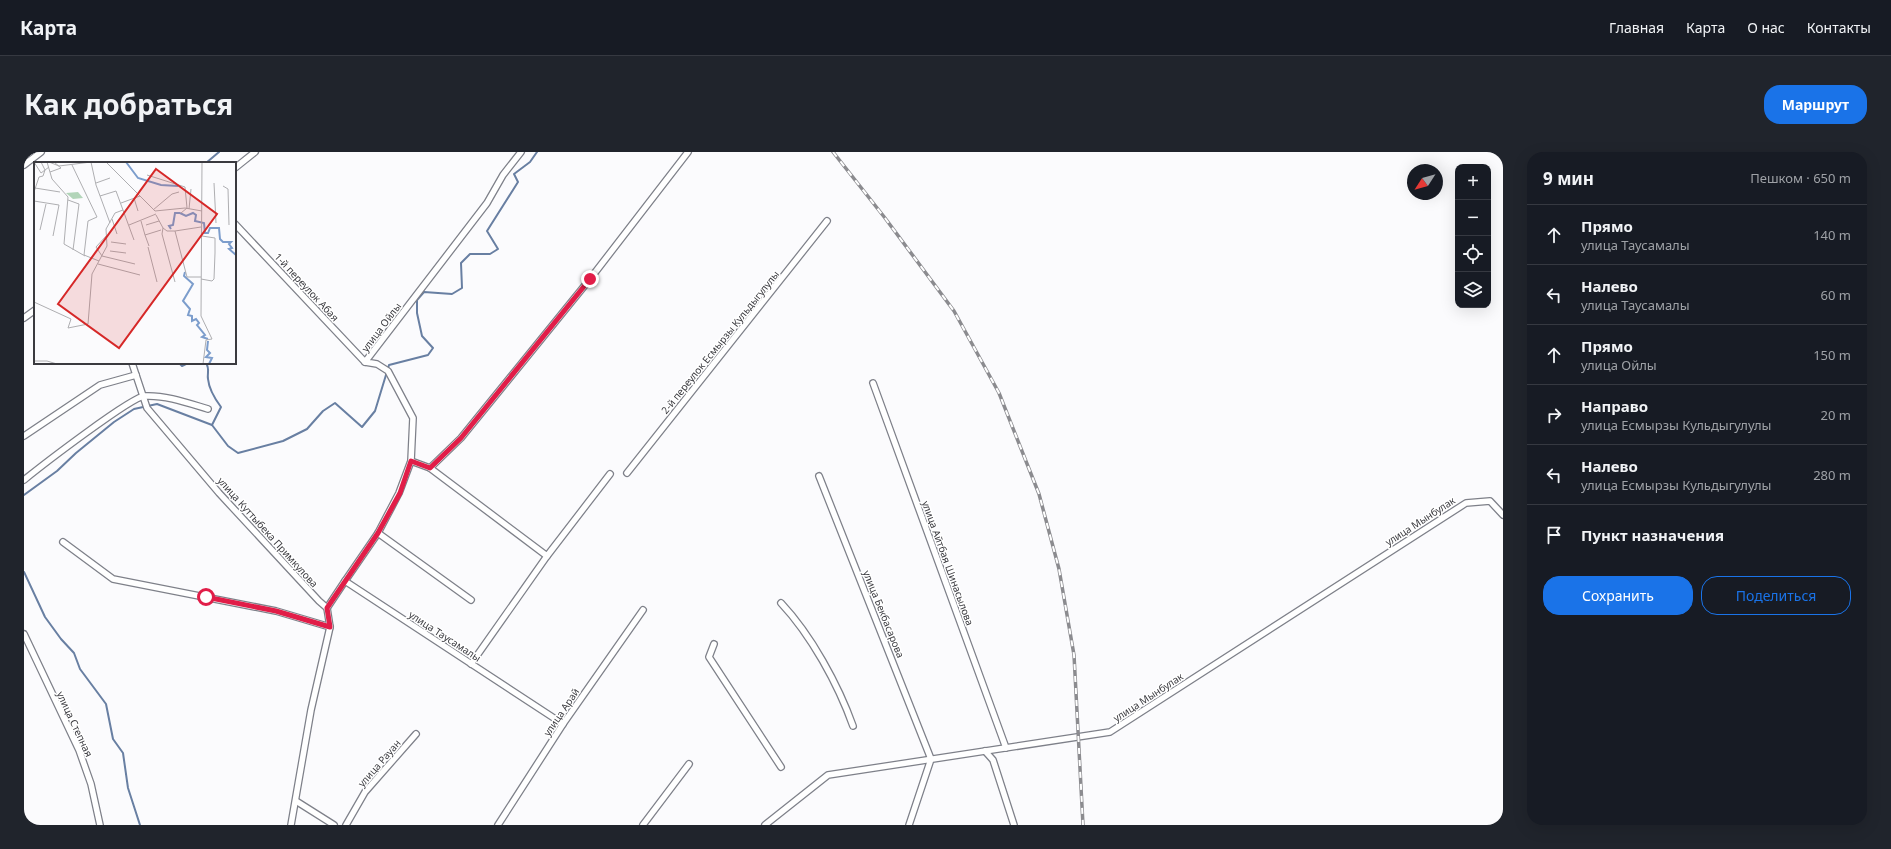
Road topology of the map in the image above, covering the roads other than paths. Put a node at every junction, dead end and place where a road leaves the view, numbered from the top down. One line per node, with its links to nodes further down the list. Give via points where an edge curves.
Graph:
1 (41, 152): 5 (street)
2 (255, 152): 6 (street)
3 (521, 152): 11 (street, улица Ойлы, via 503,175 487,203)
4 (688, 152): 19 (street, via 476,420)
5 (24, 166)
6 (236, 167)
7 (827, 221): 20 (street, 2-й переулок Есмырзы Кульдыгулулы)
8 (236, 225): 11 (street, 1-й переулок Абая)
9 (34, 311): 10 (street)
10 (24, 318)
11 (365, 362): 18 (street, улица Ойлы, via 376,364 388,371 414,418)
12 (132, 364): 13 (street, улица Куттыбека Примкулова)
13 (136, 375): 15 (street, улица Куттыбека Примкулова); 17 (street, via 100,385)
14 (873, 383): 40 (street, улица Айтбая Шинасылова)
15 (143, 396): 16 (street, via 174,399); 23 (street, via 111,416); 31 (street, улица Куттыбека Примкулова, via 147,408 219,493)
16 (208, 409)
17 (24, 436)
18 (411, 461): 19 (street); 25 (street, улица Ойлы, via 400,493)
19 (430, 468): 27 (street)
20 (627, 473)
21 (610, 474): 27 (street)
22 (819, 476): 42 (street, улица Бекбасарова)
23 (24, 480)
24 (1503, 515): 40 (street, улица Мынбулак, via 1490,501 1466,502 1110,732)
25 (378, 533): 28 (street, улица Ойлы); 29 (street)
26 (63, 542): 33 (street, via 113,579 276,611)
27 (547, 556): 36 (street)
28 (345, 581): 31 (street); 36 (street, улица Таусамалы)
29 (471, 600)
30 (781, 603): 38 (street, via 797,620 843,697)
31 (327, 608): 33 (street)
32 (643, 610): 37 (street, улица Арай)
33 (330, 627): 45 (street)
34 (24, 634): 46 (street, улица Степная, via 79,750 91,784)
35 (714, 644): 44 (street, via 709,657)
36 (471, 664): 37 (street, улица Таусамалы)
37 (563, 724): 50 (street, улица Арай)
38 (853, 726)
39 (416, 734): 49 (street, улица Рауан, via 365,792)
40 (1006, 748): 41 (street, улица Мынбулак)
41 (985, 751): 42 (street, улица Мынбулак); 54 (street, via 993,760)
42 (932, 759): 52 (street, улица Мынбулак, via 828,775); 53 (street)
43 (689, 764): 51 (street)
44 (781, 767)
45 (296, 801): 47 (street); 48 (street)
46 (100, 825)
47 (291, 825)
48 (334, 825)
49 (346, 825)
50 (498, 825)
51 (643, 825)
52 (765, 825)
53 (908, 825)
54 (1014, 825)

